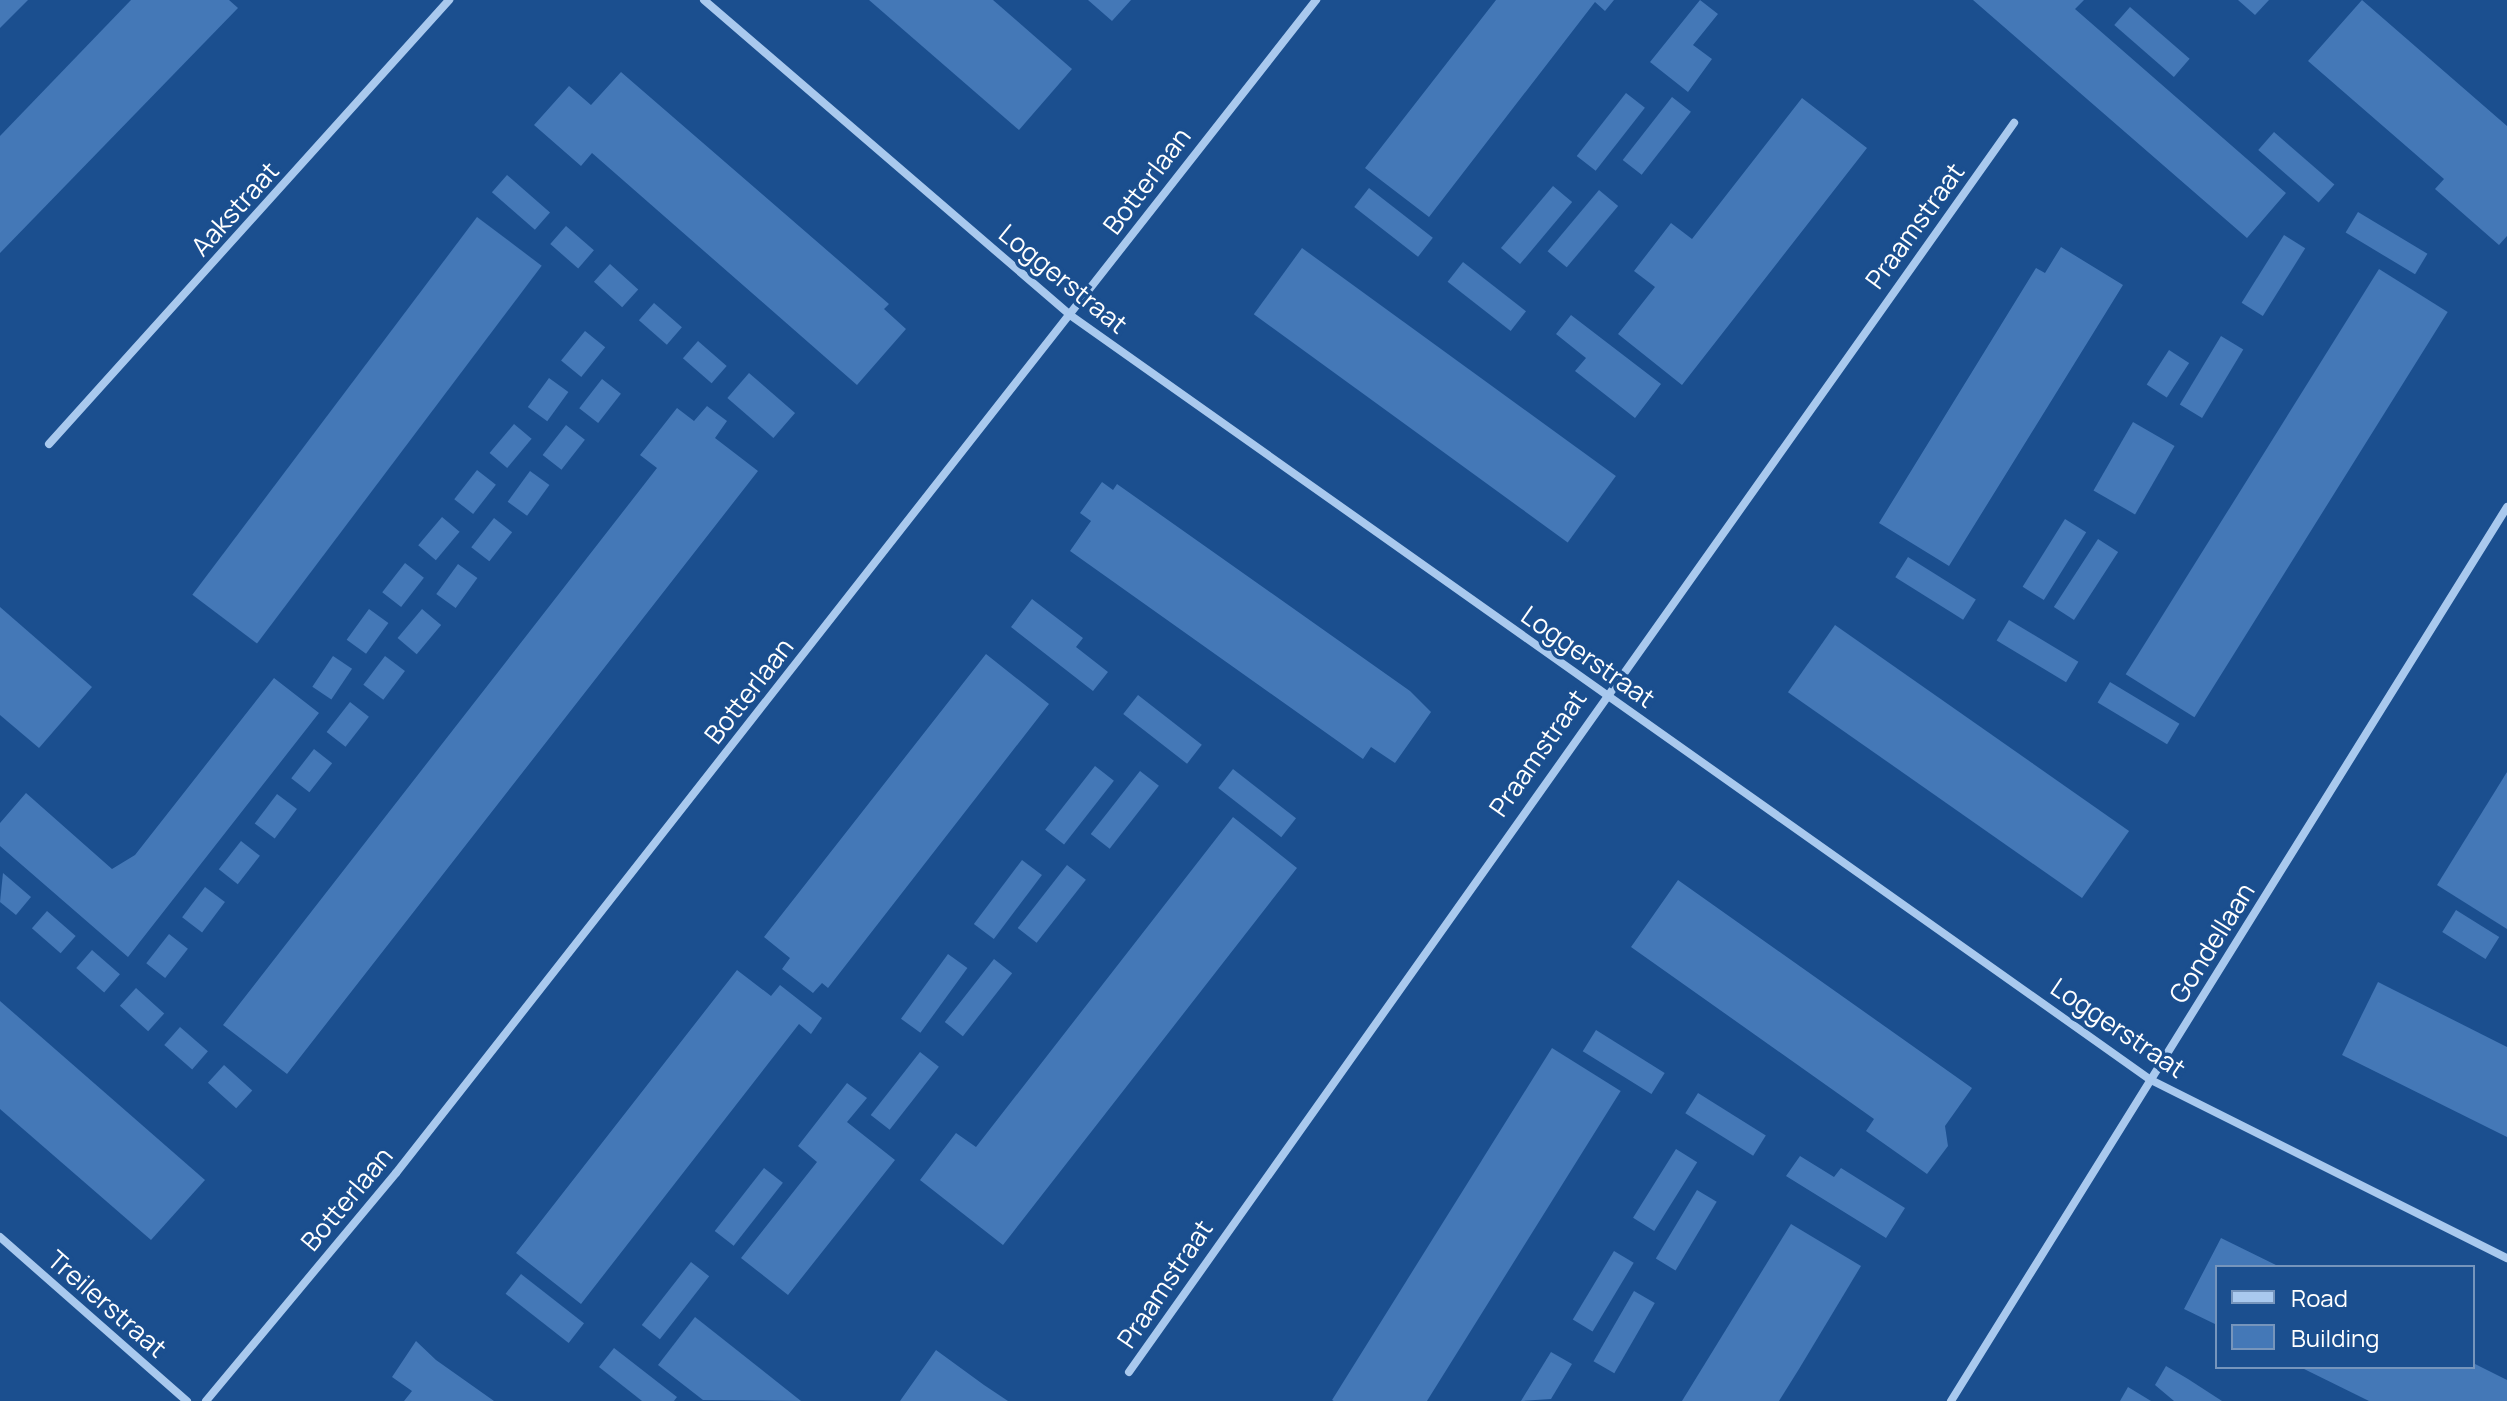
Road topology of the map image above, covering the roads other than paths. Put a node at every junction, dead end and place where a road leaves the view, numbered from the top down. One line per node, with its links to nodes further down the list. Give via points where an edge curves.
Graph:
1 (449, 0): 6 (street, Aakstraat)
2 (704, 0): 5 (street, Loggerstraat)
3 (1316, 0): 5 (street, Botterlaan)
4 (2014, 123): 8 (street, Praamstraat)
5 (1070, 315): 8 (street, Loggerstraat); 14 (street, Botterlaan, via 396,1173)
6 (49, 444)
7 (2507, 507): 9 (street, Gondellaan)
8 (1605, 693): 9 (street, Loggerstraat); 12 (street, Praamstraat)
9 (2151, 1080): 11 (street, Loggerstraat); 15 (street, Gondellaan)
10 (0, 1237): 13 (street, Treilerstraat)
11 (2507, 1258)
12 (1129, 1372)
13 (187, 1401)
14 (206, 1401)
15 (1951, 1401)

